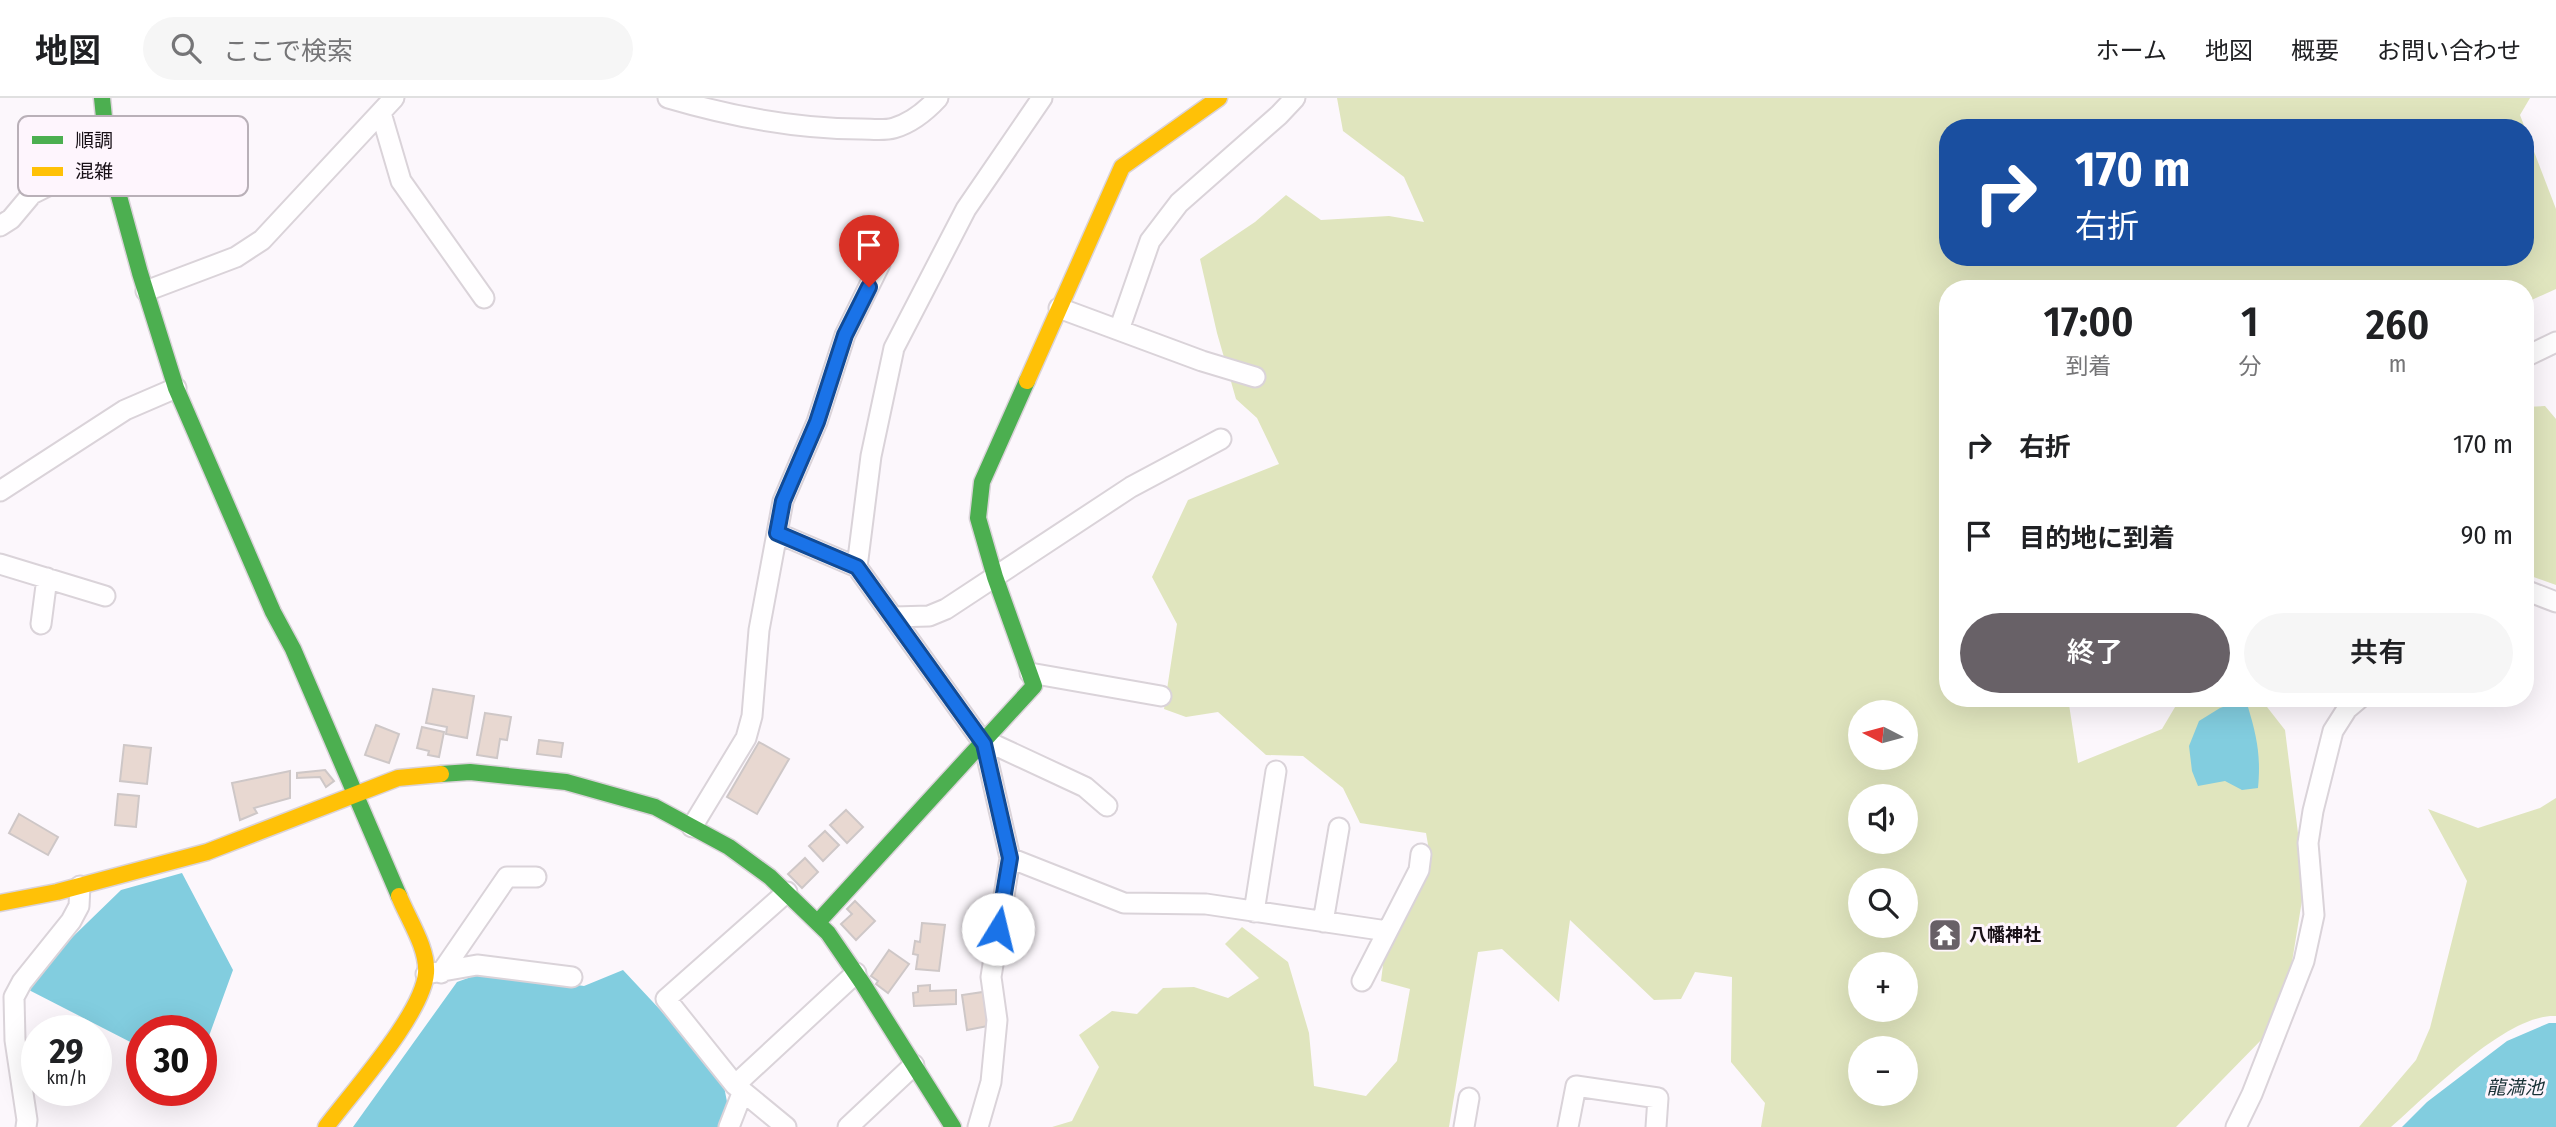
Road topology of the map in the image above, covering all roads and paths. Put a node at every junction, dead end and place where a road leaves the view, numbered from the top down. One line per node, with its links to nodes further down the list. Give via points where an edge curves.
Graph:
1 (102, 98): 9 (street)
2 (394, 98): 8 (street)
3 (668, 98): 4 (street, via 747,117 843,129 891,129 914,119)
4 (938, 98)
5 (1042, 98): 26 (street, via 966,209 894,348 871,456)
6 (1219, 98): 16 (street, via 1122,167)
7 (1295, 98): 17 (street, via 1179,203 1150,241)
8 (381, 113): 14 (street, via 262,240 236,257); 15 (street, via 401,181)
9 (104, 116)
10 (30, 196): 12 (street)
11 (119, 196): 14 (street)
12 (0, 226)
13 (880, 264): 24 (street, via 845,335 817,422 783,501)
14 (146, 291): 21 (street)
15 (484, 299)
16 (1059, 308): 17 (street); 27 (street, via 982,482 978,518)
17 (1119, 330): 20 (street)
18 (2556, 342): 19 (street)
19 (2534, 353)
20 (1255, 377)
21 (176, 388): 23 (street, via 125,410); 39 (street)
22 (1221, 439): 27 (street, via 1131,487)
23 (0, 491)
24 (777, 533): 26 (street); 41 (street, via 746,738)
25 (0, 564): 28 (street)
26 (857, 567): 32 (street)
27 (995, 577): 32 (street, via 929,616); 34 (street)
28 (47, 578): 30 (street); 33 (street)
29 (2534, 593): 31 (street)
30 (105, 596)
31 (2556, 602)
32 (894, 617): 37 (street)
33 (41, 624)
34 (1030, 673): 35 (street); 37 (street, via 1034,687)
35 (1161, 696)
36 (2349, 707): 70 (street, via 2333,731 2313,811 2308,843 2314,915 2304,961)
37 (984, 744): 40 (street, via 1085,787); 44 (street); 50 (street)
38 (1276, 771): 49 (street)
39 (355, 795): 41 (street, via 398,778 470,772 566,782 655,807); 46 (street, via 207,852); 54 (street)
40 (1107, 806)
41 (691, 827): 47 (street, via 729,847)
42 (1339, 828): 51 (street)
43 (1421, 854): 52 (street, via 1419,870)
44 (1010, 858): 49 (street, via 1124,903 1206,904); 66 (street, via 991,977 997,1020 991,1082)
45 (536, 877): 54 (street, via 507,877)
46 (80, 886): 48 (street); 60 (street, via 79,906 71,921 14,997)
47 (787, 892): 50 (street); 58 (street, via 666,999)
48 (0, 903)
49 (1254, 912): 51 (street)
50 (818, 922): 53 (street)
51 (1323, 922): 52 (street)
52 (1387, 931): 56 (street)
53 (856, 973): 57 (street); 58 (street)
54 (434, 974): 55 (street, via 477,965); 61 (street, via 410,1017)
55 (572, 977)
56 (1362, 981)
57 (914, 1065): 64 (street); 65 (street)
58 (739, 1088): 62 (street); 63 (street)
59 (1469, 1098): 67 (street)
60 (26, 1127)
61 (326, 1127)
62 (729, 1127)
63 (786, 1127)
64 (848, 1127)
65 (953, 1127)
66 (978, 1127)
67 (1464, 1127)
68 (1568, 1127): 69 (street, via 1576,1086 1658,1098)
69 (1656, 1127)
70 (2236, 1127)

